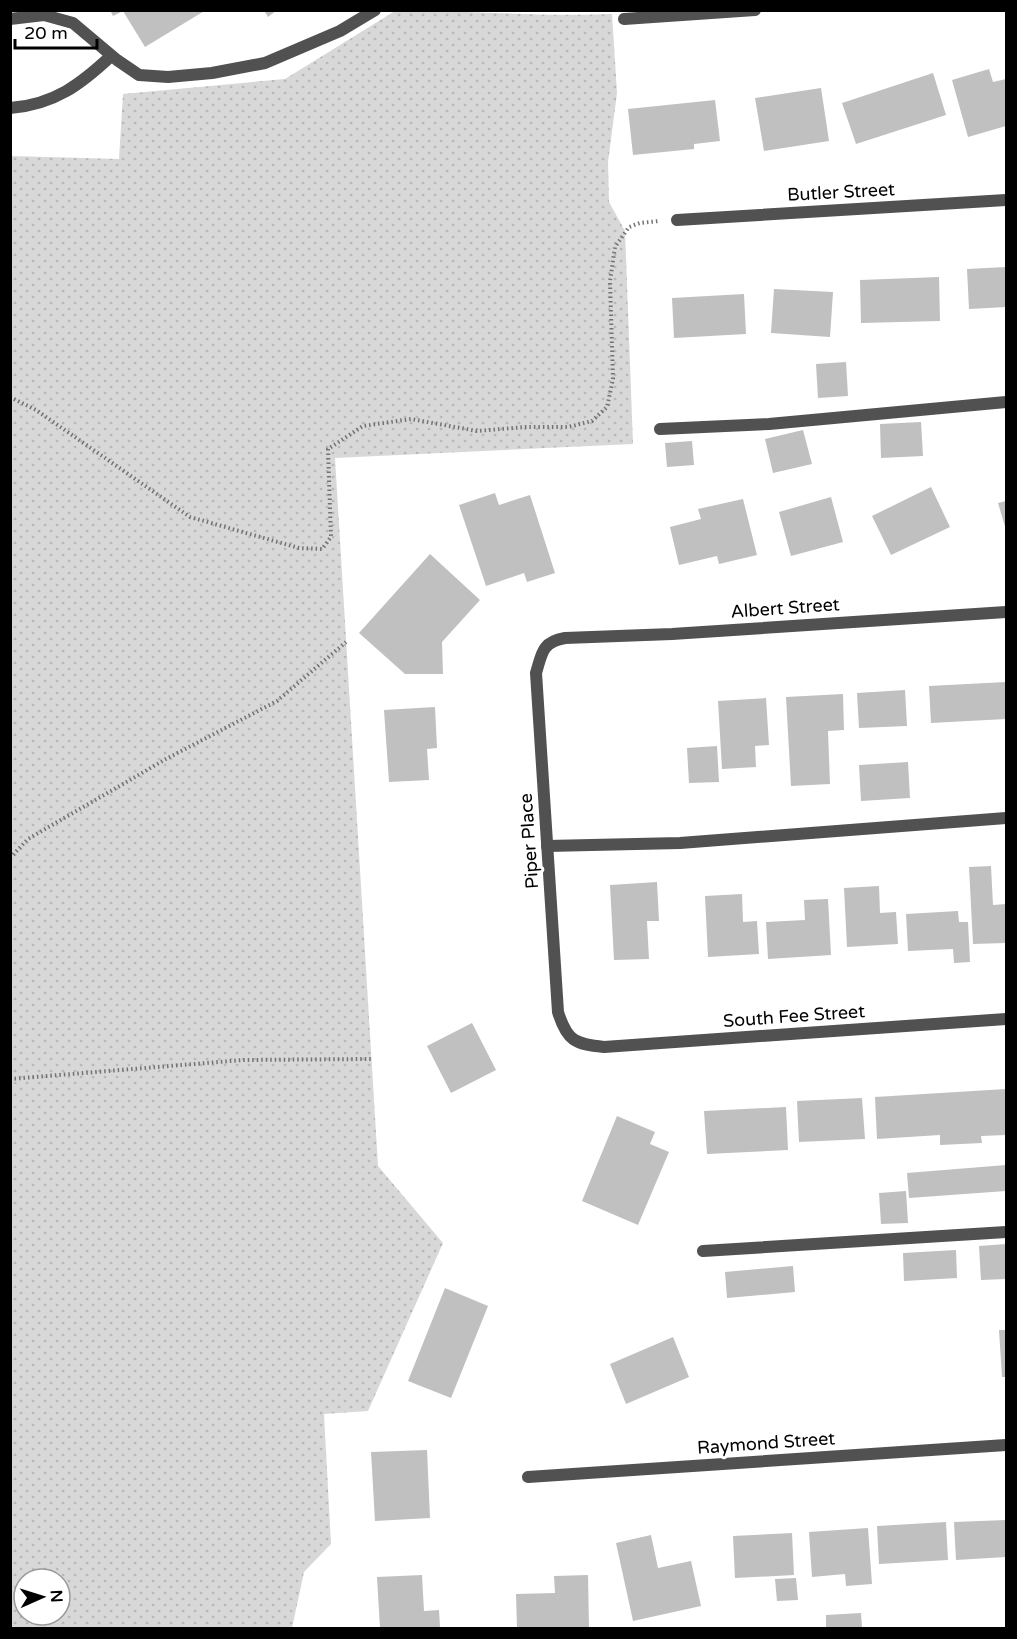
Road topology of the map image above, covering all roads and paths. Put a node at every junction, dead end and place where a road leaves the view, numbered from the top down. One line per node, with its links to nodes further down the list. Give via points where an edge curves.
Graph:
1 (375, 10): 5 (street, via 340,31 265,63 212,73 140,75)
2 (755, 10): 3 (street)
3 (624, 19)
4 (10, 20): 5 (street, via 44,15 73,23)
5 (111, 56): 6 (street, via 86,80 65,93 28,107)
6 (10, 108)
7 (1006, 200): 8 (street, Butler Street)
8 (677, 220): 9 (path, via 629,227 615,247 610,281 613,378 607,407 592,421 568,428 477,431 411,418 363,426 328,449 331,537 322,549 299,549 190,517 36,410)
9 (10, 397)
10 (1006, 402): 11 (street, via 769,424)
11 (660, 429)
12 (1006, 612): 13 (street, Albert Street)
13 (565, 638): 16 (street, Piper Place, via 552,640 542,651 536,673)
14 (346, 642): 17 (path, via 277,701 166,759 28,839)
15 (1006, 818): 16 (street, via 680,843)
16 (547, 846): 19 (street, Piper Place, via 558,1012 564,1029 573,1040)
17 (10, 858)
18 (1006, 1019): 19 (street, South Fee Street, via 603,1047)
19 (585, 1045)
20 (371, 1059): 21 (path, via 243,1060)
21 (10, 1079)
22 (1006, 1232): 23 (street)
23 (704, 1251)
24 (1006, 1444): 25 (street, Raymond Street)
25 (528, 1477)

